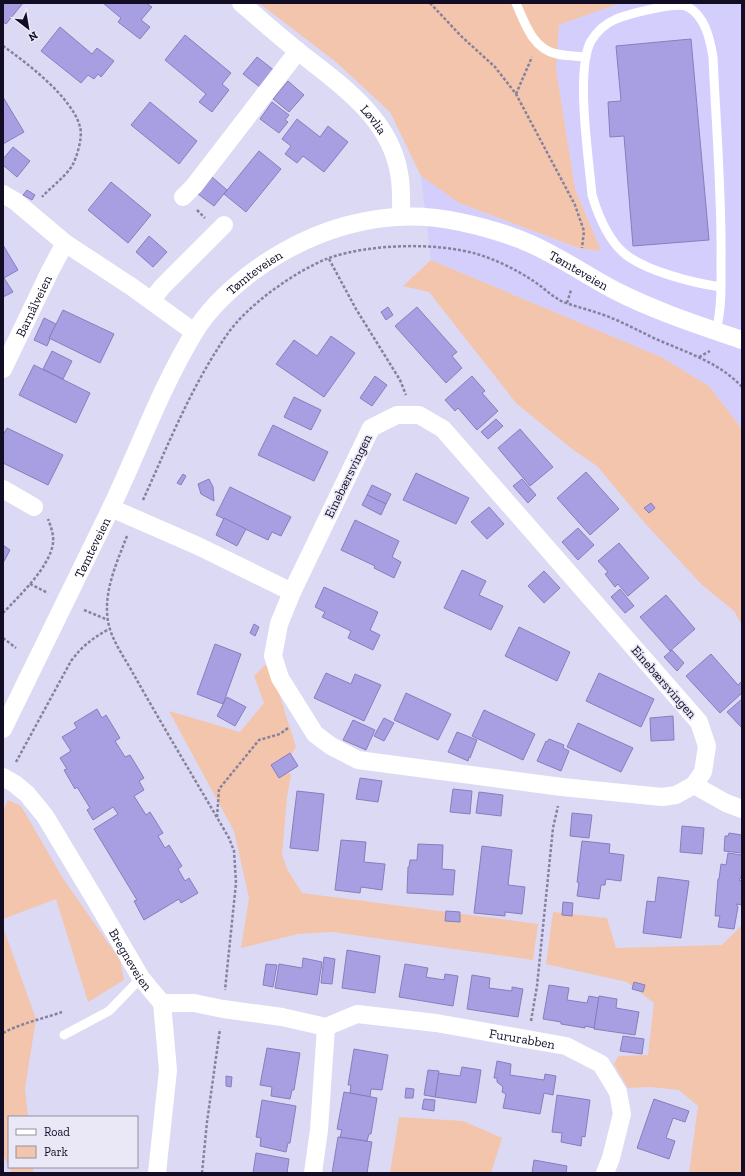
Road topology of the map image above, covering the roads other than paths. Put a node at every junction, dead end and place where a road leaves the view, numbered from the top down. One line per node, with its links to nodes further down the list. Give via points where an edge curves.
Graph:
1 (241, 3): 3 (street, Løvlia)
2 (516, 3): 4 (lane, via 527,27 544,50)
3 (298, 51): 6 (street, via 194,186); 7 (street, Løvlia, via 342,85 368,111 381,130 390,145 399,172)
4 (586, 57): 10 (lane, via 584,100 592,188 596,209 602,222 616,244 625,254 636,260 658,271 703,284); 10 (lane, via 591,41 598,32 617,19 676,5 686,6 692,10 703,24 713,57 721,240)
5 (3, 194): 9 (street, via 15,200)
6 (188, 202)
7 (401, 216): 12 (street, Tømteveien, via 457,221 531,244 652,308); 13 (street, Tømteveien, via 375,218 352,224 305,240 282,252 238,283 218,302)
8 (224, 224): 11 (street)
9 (65, 243): 11 (street); 15 (street, Barnålveien)
10 (720, 286): 12 (lane, via 720,318)
11 (151, 301): 13 (street)
12 (716, 331): 14 (street, Tømteveien)
13 (194, 332): 18 (street, Tømteveien)
14 (742, 340)
15 (3, 369)
16 (3, 489): 17 (street)
17 (34, 507)
18 (111, 508): 19 (street, via 210,557); 20 (street, Tømteveien)
19 (292, 592): 22 (street, Einebærsvingen, via 279,624 273,656 280,678 315,734 358,760 562,787 662,797 676,795); 22 (street, Einebærsvingen, via 372,428 396,415 419,415 443,429 699,722 708,746 702,772)
20 (3, 729)
21 (9, 771): 24 (street, Bregneveien, via 16,784 45,816)
22 (694, 785): 23 (street)
23 (742, 809)
24 (142, 978): 25 (street, Bregneveien); 27 (lane, via 109,1011)
25 (162, 1003): 26 (street, via 194,1003 282,1017); 28 (street, via 168,1070)
26 (326, 1028): 29 (street, via 319,1130); 30 (street, Fururabben, via 357,1014 436,1023 566,1046 601,1064 618,1092 622,1114)
27 (64, 1035)
28 (157, 1173)
29 (313, 1173)
30 (605, 1173)

